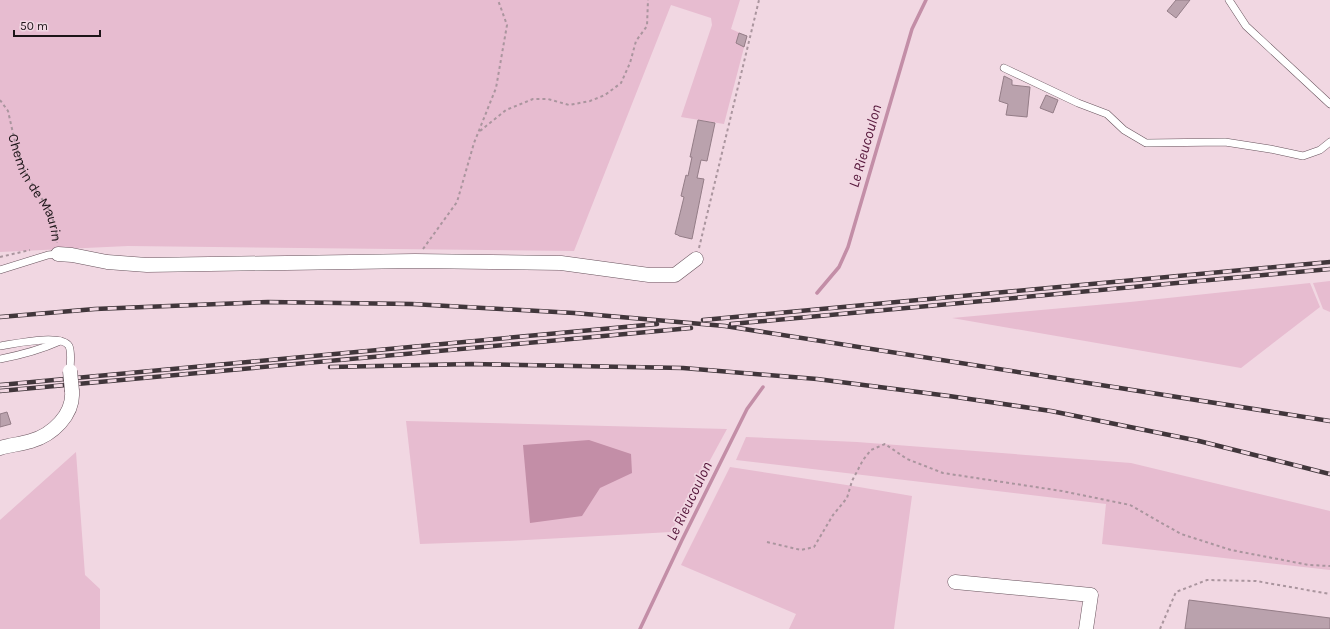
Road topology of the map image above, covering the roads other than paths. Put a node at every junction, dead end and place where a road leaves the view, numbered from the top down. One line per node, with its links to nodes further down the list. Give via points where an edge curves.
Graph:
1 (1229, 0): 3 (lane, via 1246,26)
2 (1004, 68): 4 (lane, via 1107,114 1124,130 1146,143 1225,142 1303,156 1320,150)
3 (1330, 104)
4 (1330, 142)
5 (58, 254): 6 (street, via 147,265 415,261 561,263 649,275 675,275); 7 (lane)
6 (696, 259)
7 (0, 270)
8 (62, 341): 9 (lane, via 41,340); 10 (lane); 11 (lane, via 70,351)
9 (0, 346)
10 (0, 360)
11 (70, 371): 12 (street, bridge, via 73,398 68,412 54,428 32,441)
12 (0, 448)
13 (955, 582): 14 (street, via 1091,595)
14 (1086, 629)

